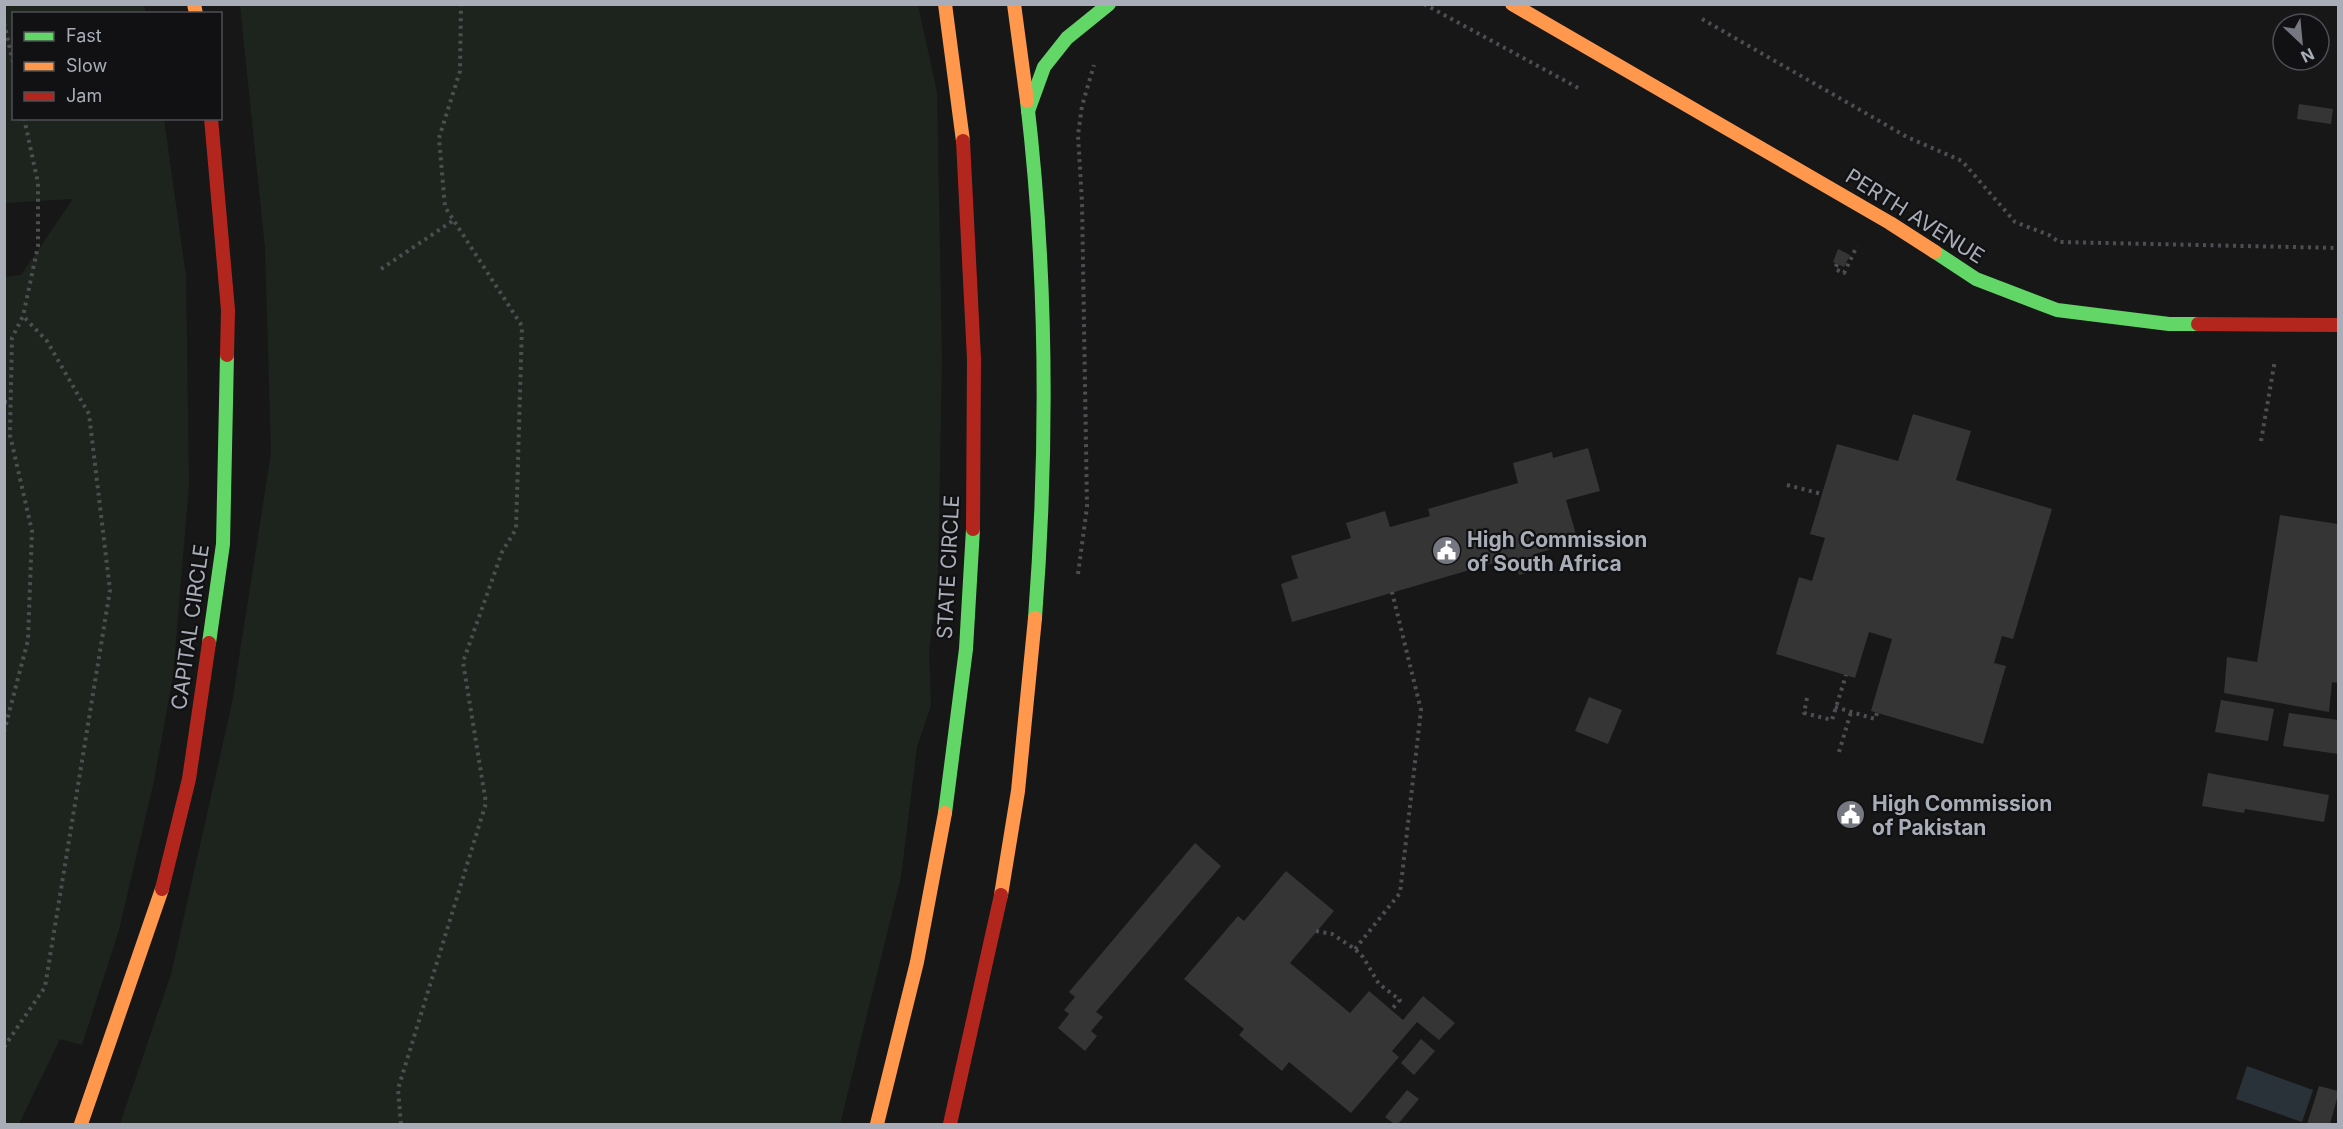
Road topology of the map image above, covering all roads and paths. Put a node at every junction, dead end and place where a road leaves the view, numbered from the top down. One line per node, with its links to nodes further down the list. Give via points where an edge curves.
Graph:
1 (461, 4): 12 (path, via 460,71 439,138 445,207)
2 (945, 4): 39 (main road, STATE CIRCLE, via 969,218 976,387 974,532 961,694 937,862 903,1029)
3 (1014, 4): 9 (main road)
4 (1109, 4): 9 (main road, via 1067,38 1044,67)
5 (1512, 4): 18 (main road, PERTH AVENUE, via 1880,217 1976,279 2057,310 2080,313 2169,324)
6 (1702, 19): 14 (path, via 1907,137 1962,160 2015,222 2059,242)
7 (4, 23): 8 (path)
8 (12, 57)
9 (1028, 111): 40 (main road, via 1041,285 1044,461 1037,621 1018,793 988,963)
10 (24, 120): 17 (path, via 38,183 38,246)
11 (211, 120): 37 (main road, CAPITAL CIRCLE, via 228,310 223,544 189,779 158,906)
12 (453, 220): 16 (path); 38 (path, via 522,326 516,529 501,552 463,662 486,803 398,1089)
13 (1859, 242): 15 (path, via 1844,273 1835,269)
14 (2338, 248)
15 (1838, 264)
16 (381, 268)
17 (22, 316): 21 (path, via 12,338); 36 (path, via 47,341 88,414 110,590 45,987)
18 (2338, 325)
19 (2276, 353): 22 (path)
20 (4, 402): 21 (path)
21 (11, 402): 31 (path, via 10,435 32,531 28,640)
22 (2261, 441)
23 (1787, 485): 24 (path)
24 (1822, 494)
25 (1392, 592): 34 (path, via 1421,710 1400,892)
26 (1846, 675): 28 (path)
27 (1807, 698): 28 (path, via 1804,713 1832,720)
28 (1835, 708): 29 (path)
29 (1851, 712): 30 (path, via 1875,719); 32 (path)
30 (1877, 713)
31 (4, 732)
32 (1839, 752)
33 (1316, 931): 34 (path, via 1332,934)
34 (1355, 949): 35 (path, via 1379,984 1400,1000)
35 (1391, 1010)
36 (4, 1047)
37 (81, 1125)
38 (401, 1125)
39 (878, 1125)
40 (950, 1125)

